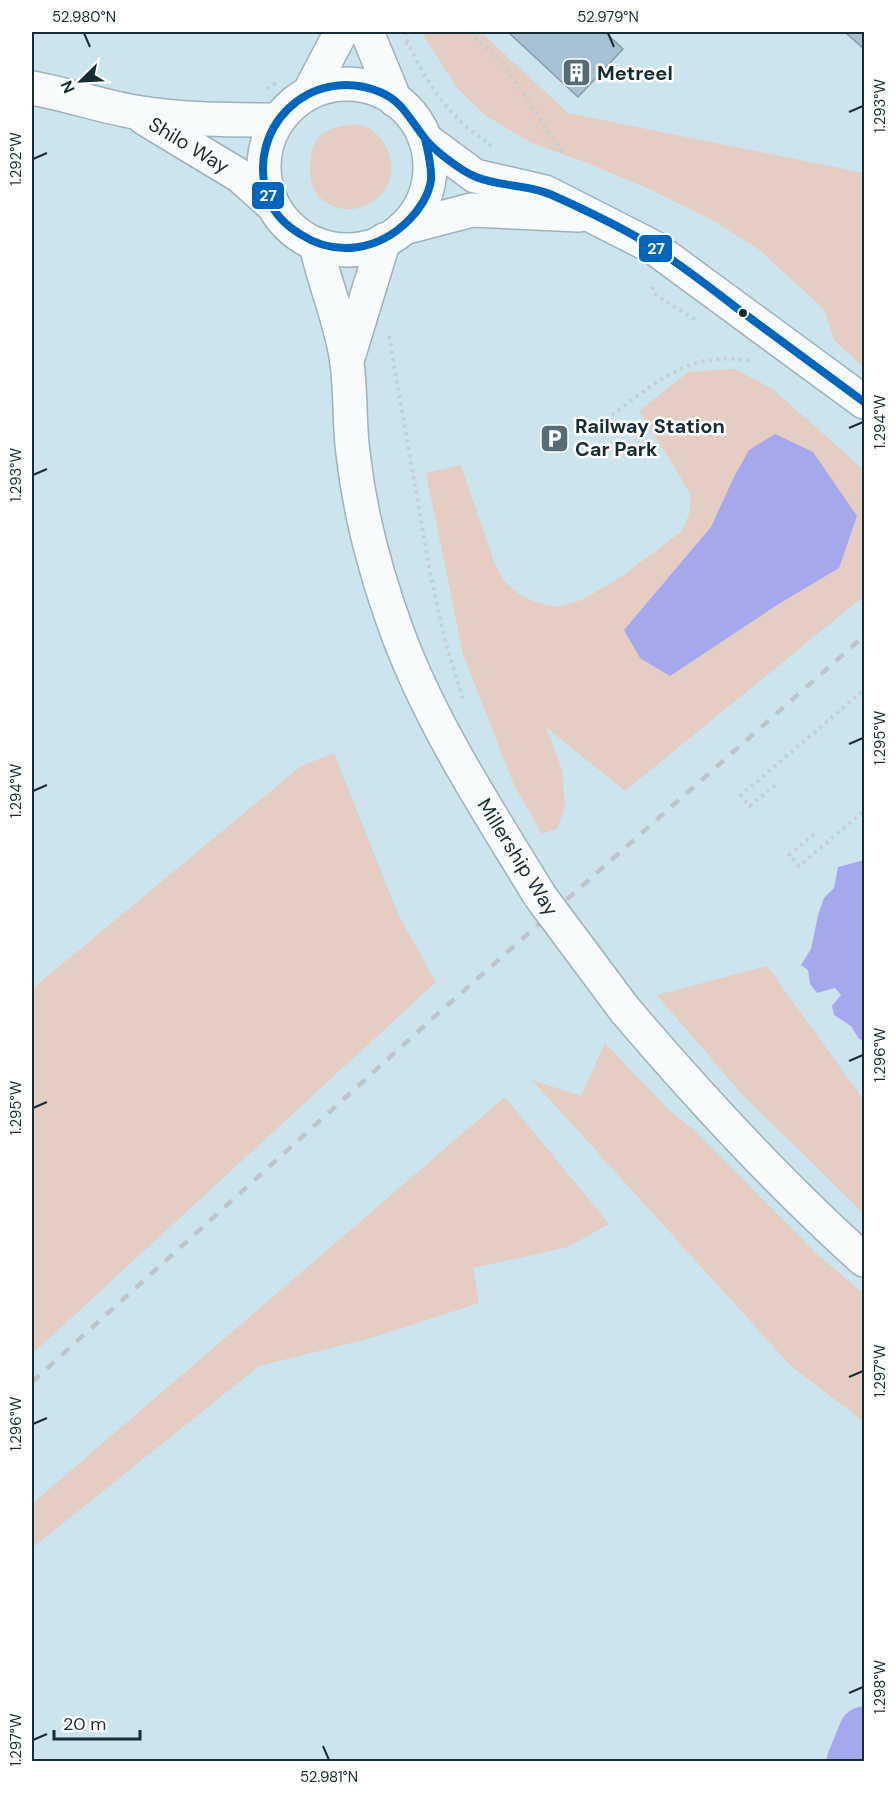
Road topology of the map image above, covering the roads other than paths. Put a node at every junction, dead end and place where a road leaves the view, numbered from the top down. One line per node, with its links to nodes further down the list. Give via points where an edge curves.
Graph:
1 (341, 32): 3 (main road)
2 (369, 38): 5 (main road)
3 (298, 84): 5 (main road, via 363,87); 6 (main road, via 290,106)
4 (32, 88): 7 (main road, Shilo Way)
5 (395, 100): 8 (main road)
6 (270, 106): 7 (main road, Shilo Way, via 220,120); 9 (main road, via 264,168)
7 (135, 112): 9 (main road, Shilo Way, via 240,176)
8 (425, 139): 10 (main road, via 475,176 545,192); 11 (main road, via 431,180 423,203)
9 (269, 202): 12 (main road, via 285,223)
10 (593, 215): 11 (main road, via 472,210); 14 (main road, via 653,247)
11 (394, 234): 12 (main road, via 365,247 330,249); 13 (main road, Millership Way)
12 (316, 244): 13 (main road, Millership Way)
13 (347, 362): 15 (main road, Millership Way, bridge, via 352,450 370,547 399,636 444,735 540,896 625,1010 754,1154)
14 (864, 402)
15 (864, 1260)

